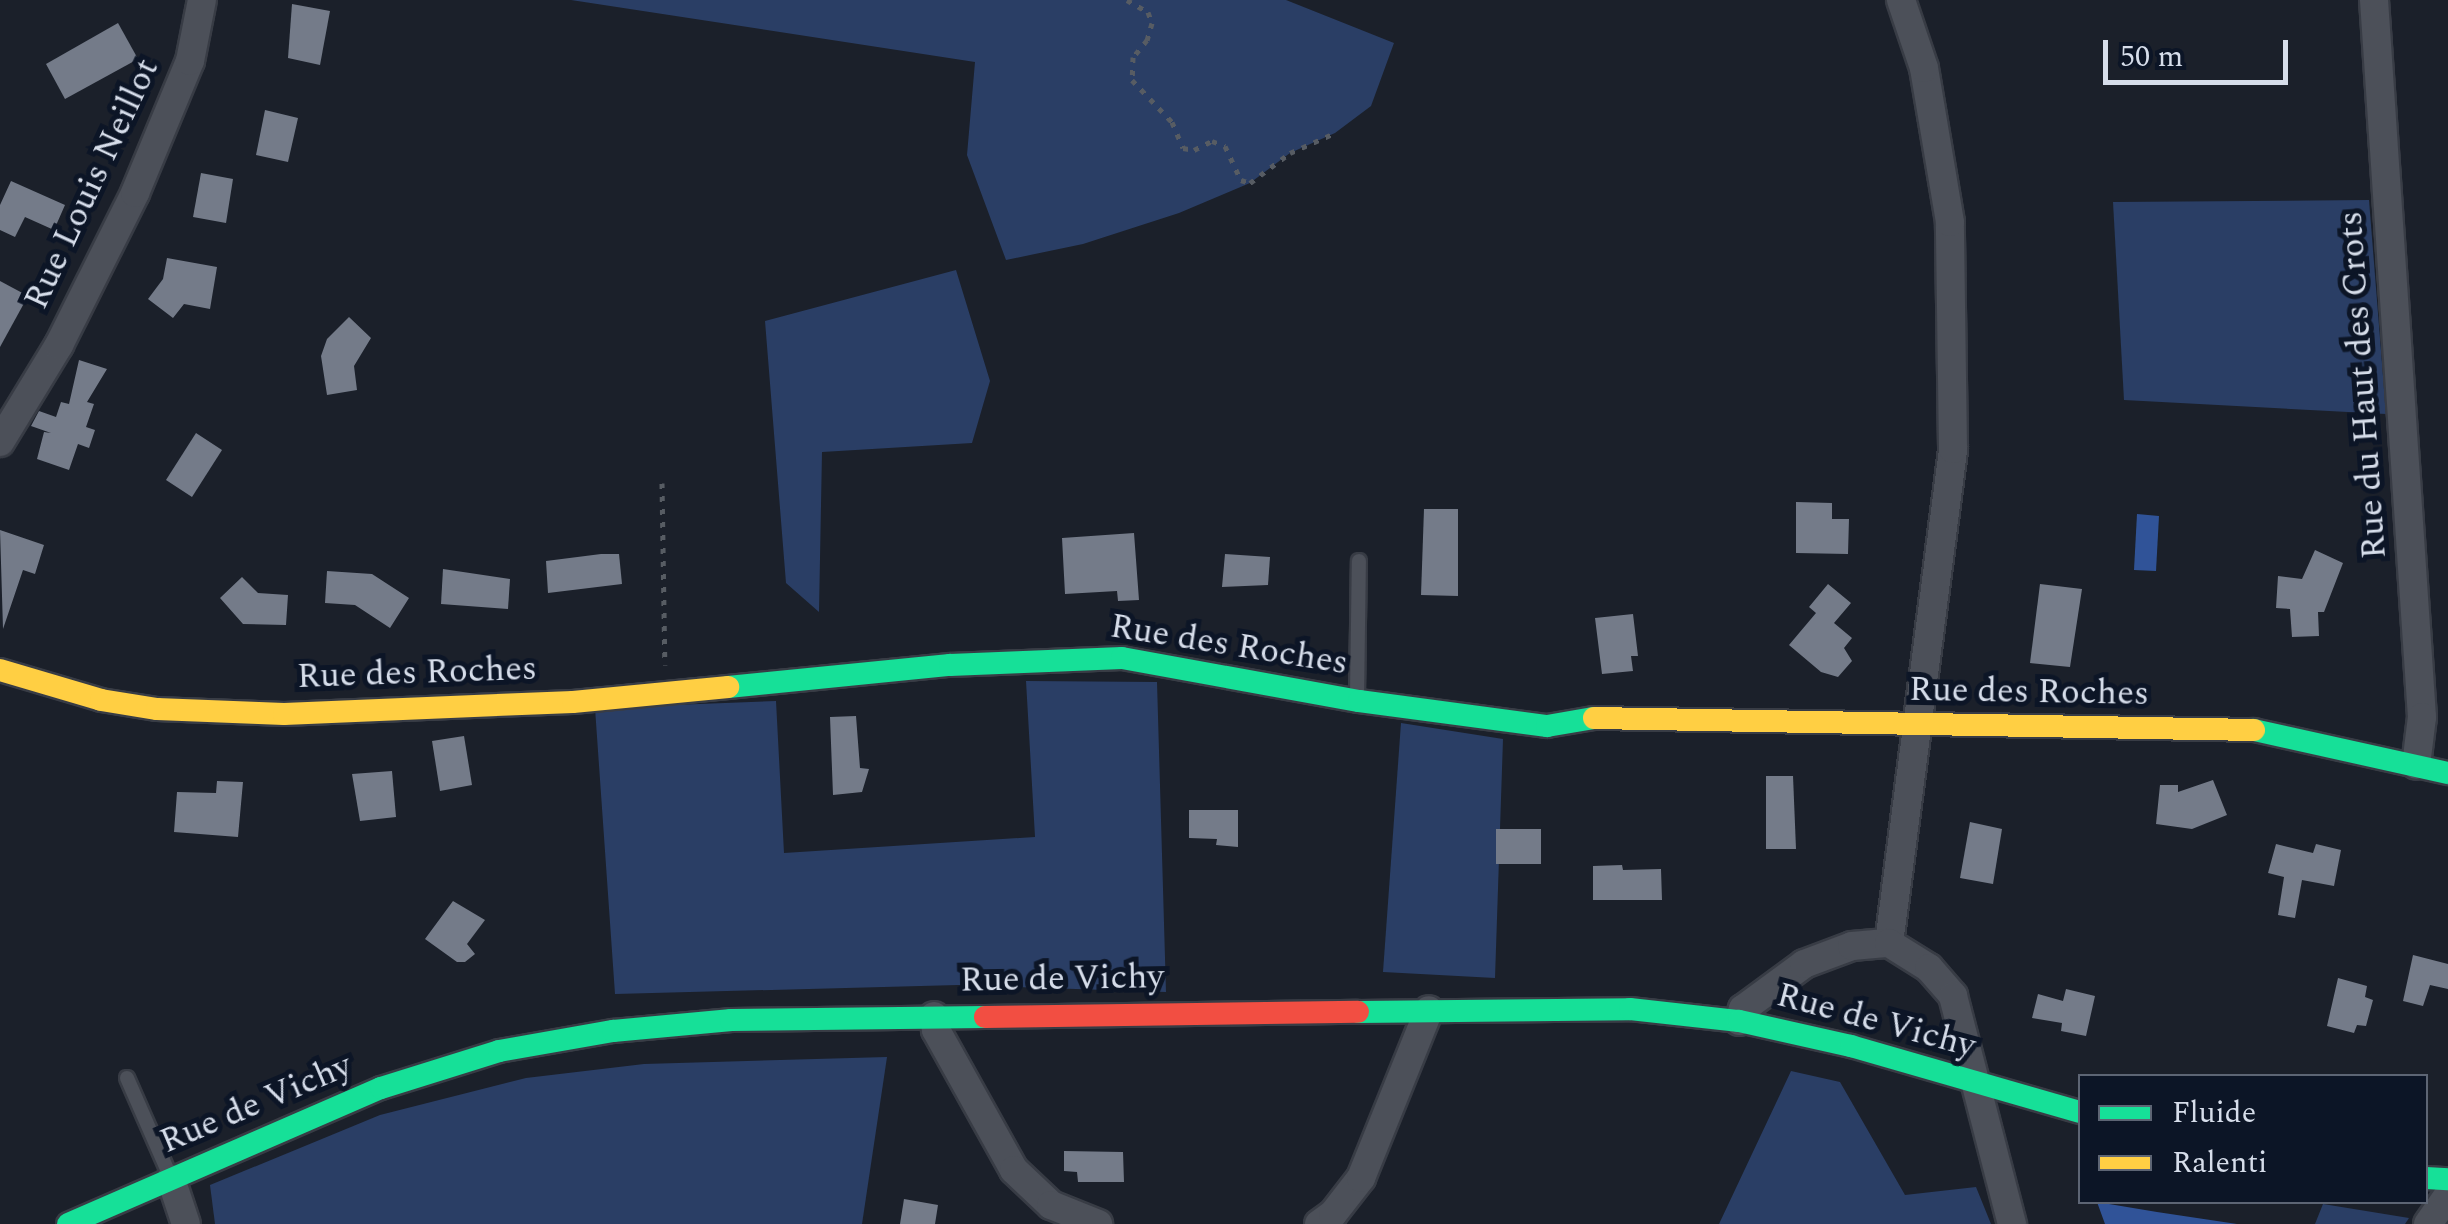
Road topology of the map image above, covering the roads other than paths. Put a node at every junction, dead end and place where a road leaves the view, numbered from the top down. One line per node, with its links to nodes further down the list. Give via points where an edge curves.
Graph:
1 (202, 0): 4 (street, Rue Louis Neillot, via 190,61 136,193)
2 (1900, 0): 8 (street, via 1924,68 1950,222 1952,449)
3 (2374, 0): 9 (street, Rue du Haut des Crots, via 2422,717)
4 (0, 442)
5 (1359, 561): 7 (lane)
6 (0, 670): 7 (street, Rue des Roches, via 119,703 284,714 573,702 950,665 1122,658)
7 (1357, 697): 8 (street, Rue des Roches, via 1546,726 1612,715)
8 (1919, 726): 9 (street, Rue des Roches, via 2254,730); 11 (street)
9 (2416, 765): 10 (street, Rue des Roches)
10 (2448, 772)
11 (1889, 943): 14 (street, via 1852,946 1804,964 1743,1010); 16 (street, via 1928,968 1953,996)
12 (1429, 1010): 13 (street, Rue de Vichy); 14 (street, Rue de Vichy, via 1630,1009); 23 (street, via 1361,1178)
13 (934, 1016): 18 (street, Rue de Vichy, via 731,1020 500,1051 381,1088); 22 (street, via 1014,1170 1052,1205)
14 (1739, 1022): 16 (street, Rue de Vichy)
15 (128, 1078): 18 (lane)
16 (1979, 1084): 17 (street, Rue de Vichy); 24 (street)
17 (2078, 1111)
18 (172, 1179): 20 (street, Rue de Vichy); 21 (street)
19 (2448, 1195): 25 (street)
20 (68, 1224)
21 (186, 1224)
22 (1098, 1224)
23 (1319, 1224)
24 (2012, 1224)
25 (2428, 1224)

